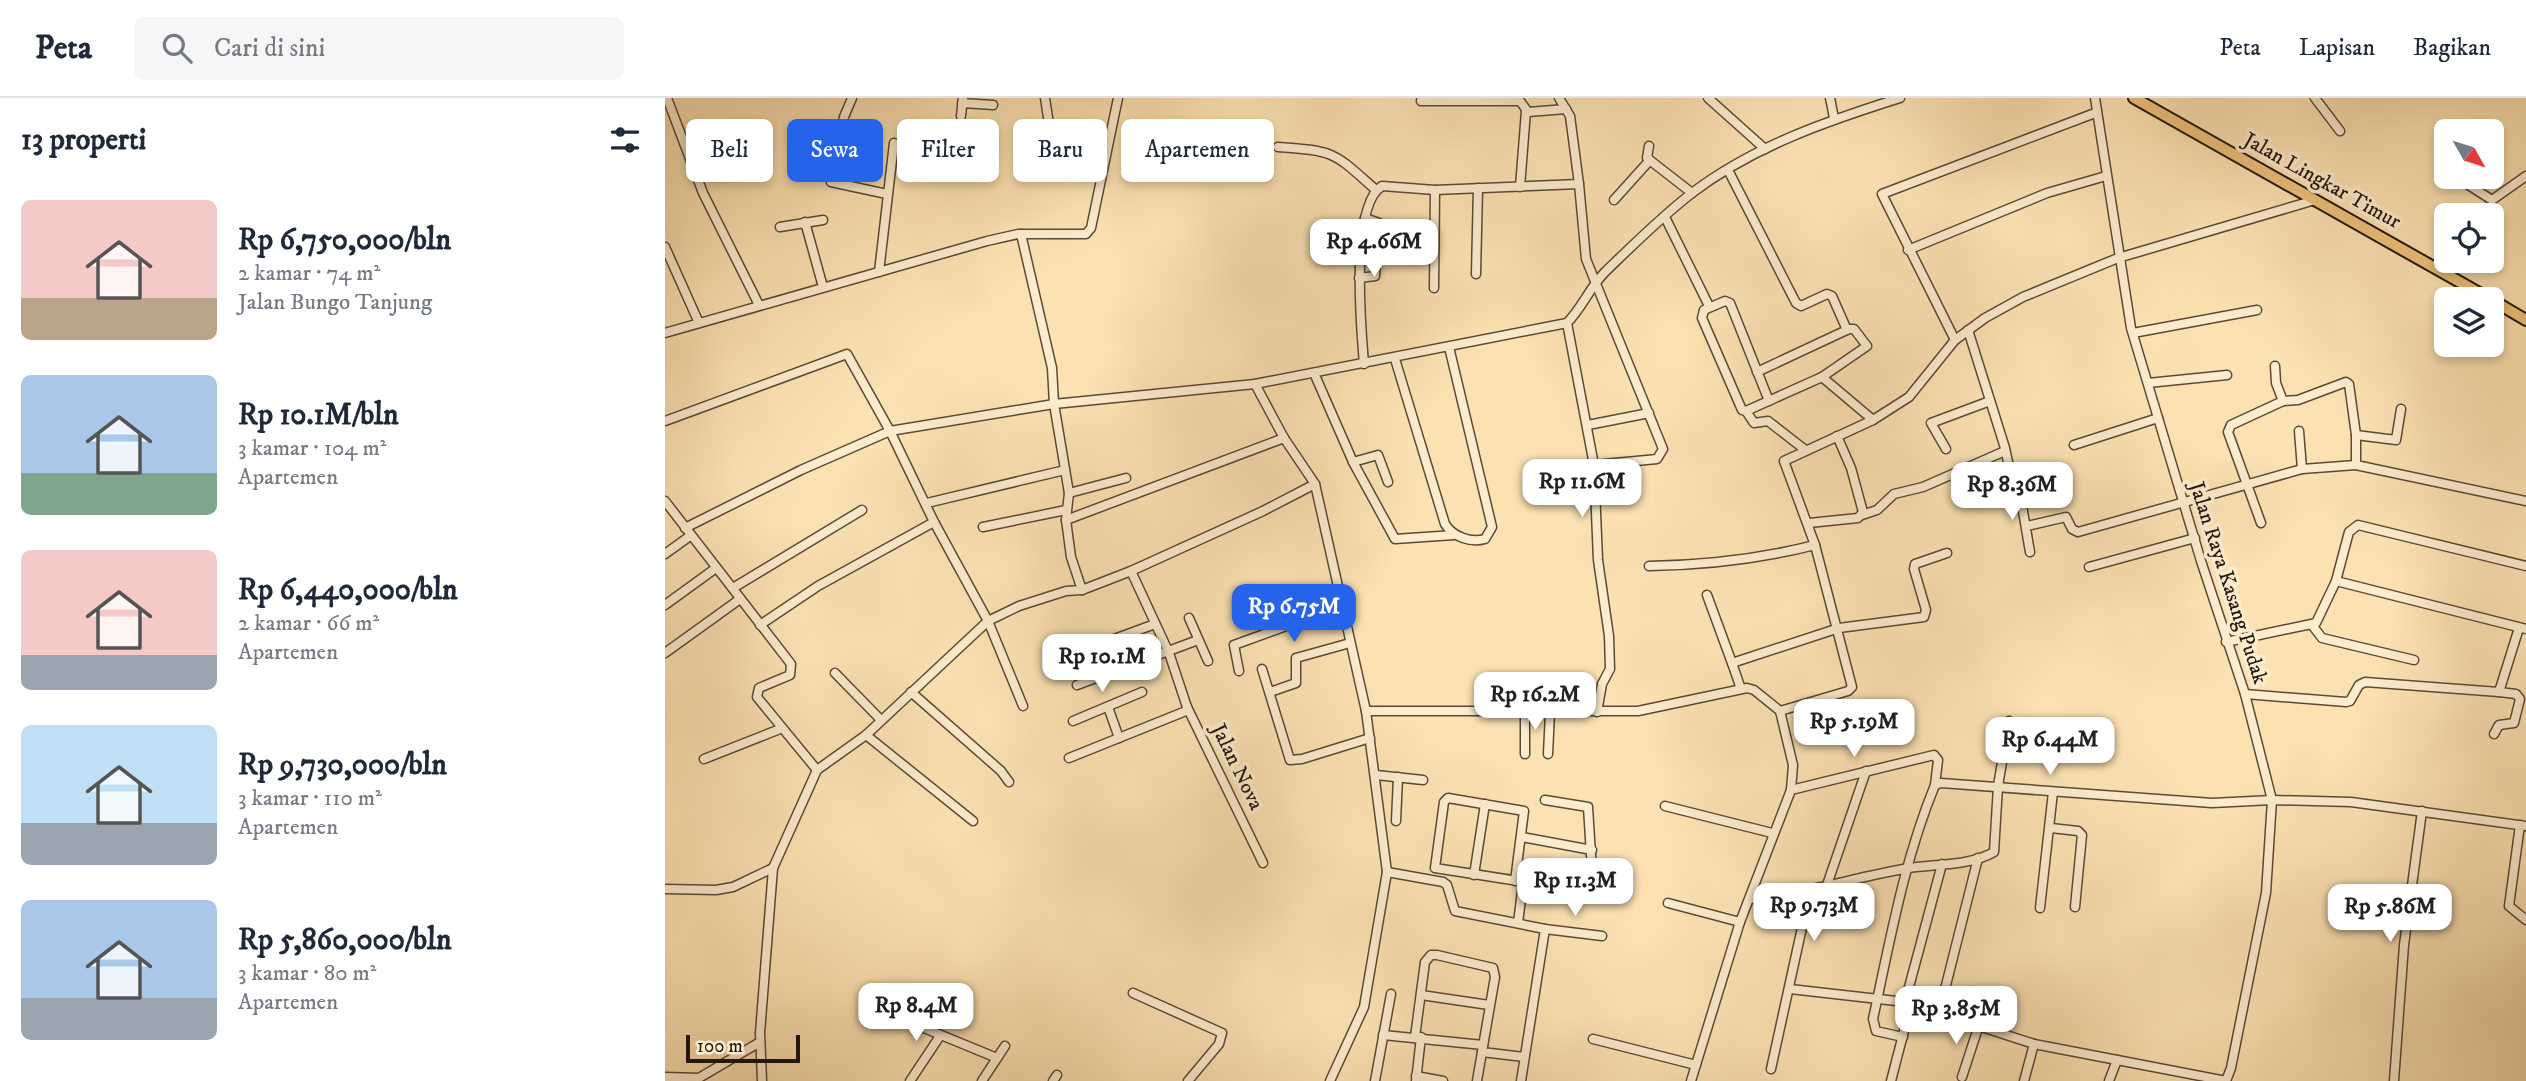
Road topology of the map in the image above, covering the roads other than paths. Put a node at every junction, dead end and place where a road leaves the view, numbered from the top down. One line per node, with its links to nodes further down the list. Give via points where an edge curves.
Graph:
1 (667, 98): 57 (street, via 703,193)
2 (852, 98): 38 (street, via 831,182)
3 (1045, 98): 22 (street, via 1049,124 1057,133)
4 (1118, 98): 22 (street)
5 (1559, 98): 16 (street)
6 (1708, 98): 26 (street)
7 (1830, 98): 20 (street)
8 (1900, 98): 13 (street)
9 (2095, 98): 18 (street, Jalan Raya Kasang Pudak)
10 (2134, 98): 39 (highway, Jalan Lingkar Timur)
11 (2315, 98): 21 (street)
12 (963, 100): 15 (street); 19 (street)
13 (1889, 100): 20 (street)
14 (1421, 101): 17 (street, via 1520,102)
15 (993, 105)
16 (1566, 109): 17 (street); 31 (street)
17 (1525, 111): 32 (street)
18 (2095, 113): 29 (street, Jalan Raya Kasang Pudak); 48 (street, via 1884,192 1882,197)
19 (961, 116)
20 (1834, 118): 26 (street)
21 (2340, 131)
22 (1108, 136): 46 (street, via 1091,228 1080,236)
23 (894, 144): 38 (street)
24 (1649, 146): 27 (street)
25 (1278, 147): 35 (street, via 1337,155)
26 (1765, 149): 28 (street)
27 (1650, 160): 37 (street); 40 (street)
28 (1728, 170): 37 (street); 64 (street, via 1796,303 1801,306 1832,296)
29 (2106, 176): 48 (street, via 2047,193); 49 (street, Jalan Raya Kasang Pudak)
30 (2526, 176): 34 (street, via 2492,200)
31 (1579, 184): 32 (street); 53 (street, via 1585,250)
32 (1520, 187): 33 (street)
33 (1478, 188): 36 (street); 51 (street)
34 (2475, 189)
35 (1376, 190): 36 (street, via 1382,186); 42 (street)
36 (1435, 190): 56 (street)
37 (1692, 193): 41 (street)
38 (887, 194): 50 (street)
39 (2317, 199): 49 (street); 55 (highway, Jalan Lingkar Timur)
40 (1614, 200)
41 (1665, 216): 53 (street); 58 (street)
42 (1365, 218): 52 (street); 52 (street, via 1379,223 1375,276)
43 (823, 220): 44 (street)
44 (804, 222): 45 (street); 54 (street)
45 (780, 227)
46 (1021, 234): 50 (street); 82 (street, via 1052,368)
47 (665, 247): 62 (street)
48 (1907, 250): 68 (street)
49 (2118, 257): 65 (street, via 2023,298); 67 (street, Jalan Raya Kasang Pudak)
50 (879, 272): 54 (street)
51 (1476, 274)
52 (1359, 278): 71 (street)
53 (1596, 282): 63 (street); 85 (street)
54 (823, 287): 57 (street)
55 (2469, 287)
56 (1434, 288)
57 (759, 305): 62 (street)
58 (1709, 306): 73 (street, via 1730,303); 84 (street, via 1702,318 1741,409)
59 (2504, 307): 61 (highway, Jalan Lingkar Timur)
60 (2257, 310): 67 (street)
61 (2526, 320)
62 (699, 323): 66 (street)
63 (1567, 323): 69 (street); 89 (street)
64 (1847, 330): 73 (street); 76 (street, via 1854,329 1867,348)
65 (1968, 330): 68 (street); 80 (street)
66 (665, 333)
67 (2133, 333): 77 (street, Jalan Raya Kasang Pudak)
68 (1955, 340): 87 (street, via 1909,397)
69 (1449, 347): 70 (street); 125 (street, via 1492,527 1485,539 1478,541)
70 (1395, 359): 71 (street); 125 (street, via 1445,524)
71 (1364, 364): 74 (street)
72 (2275, 366): 81 (street)
73 (1757, 372): 79 (street)
74 (1314, 373): 78 (street); 99 (street)
75 (2227, 375): 77 (street)
76 (1822, 377): 79 (street); 87 (street)
77 (2148, 383): 86 (street, Jalan Raya Kasang Pudak)
78 (1255, 384): 82 (street); 94 (street)
79 (1769, 401): 84 (street)
80 (1990, 401): 97 (street, via 1931,423); 98 (street)
81 (2283, 401): 92 (street, via 2346,382); 107 (street, via 2229,426)
82 (1054, 404): 90 (street); 103 (street)
83 (2401, 409): 92 (street, via 2396,440)
84 (1746, 411): 96 (street, via 1754,423 1767,421)
85 (1649, 413): 89 (street); 100 (street, via 1663,449 1661,457)
86 (2158, 418): 95 (street); 111 (street, Jalan Raya Kasang Pudak)
87 (1873, 420): 93 (street)
88 (665, 421): 90 (street, via 847,354)
89 (1588, 425): 100 (street)
90 (890, 431): 114 (street); 124 (street, via 801,470)
91 (2299, 432): 102 (street)
92 (2356, 435): 101 (street)
93 (1836, 436): 96 (street); 117 (street, via 1851,468)
94 (1284, 438): 108 (street); 118 (street)
95 (2074, 445)
96 (1804, 449): 120 (street, via 1783,465)
97 (1946, 449)
98 (2005, 451): 109 (street, via 2013,485); 117 (street, via 1923,487 1894,494 1882,507)
99 (1353, 462): 106 (street, via 1378,455); 125 (street, via 1395,539)
100 (1594, 465): 176 (street, via 1598,560 1611,663)
101 (2355, 465): 102 (street); 112 (street)
102 (2302, 469): 107 (street)
103 (1065, 470): 110 (street); 114 (street)
104 (1126, 478): 110 (street)
105 (2035, 481): 109 (street)
106 (1388, 482)
107 (2249, 483): 111 (street); 121 (street)
108 (1315, 484): 135 (street); 142 (street)
109 (2019, 488): 122 (street)
110 (1069, 493): 116 (street)
111 (2184, 500): 122 (street, via 2078,532 2066,517); 126 (street, Jalan Raya Kasang Pudak)
112 (2526, 500)
113 (665, 501): 124 (street)
114 (927, 503): 119 (street)
115 (862, 510): 137 (street)
116 (1066, 510): 118 (street); 123 (street)
117 (1862, 515): 120 (street)
118 (1066, 520): 138 (street)
119 (935, 522): 144 (street); 146 (street, via 818,586)
120 (1809, 523): 127 (street)
121 (2261, 523)
122 (2027, 526): 128 (street)
123 (983, 527)
124 (688, 532): 130 (street); 134 (street)
125 (1454, 536)
126 (2195, 538): 132 (street); 151 (street, Jalan Raya Kasang Pudak)
127 (1815, 545): 131 (street, via 1771,556); 148 (street)
128 (2030, 552)
129 (1947, 553): 148 (street, via 1915,564 1924,617)
130 (665, 554)
131 (1649, 566)
132 (2089, 566)
133 (2526, 566): 136 (street, via 2358,525 2349,532)
134 (716, 568): 137 (street); 141 (street)
135 (1131, 571): 138 (street); 145 (street, Jalan Nova)
136 (2336, 581): 147 (street); 149 (street)
137 (733, 588): 140 (street)
138 (1081, 590): 144 (street, via 1019,606)
139 (1707, 595): 158 (street)
140 (740, 599): 146 (street); 153 (street)
141 (665, 605)
142 (1341, 606): 152 (street); 160 (street, via 1234,645)
143 (1189, 618): 150 (street)
144 (988, 621): 164 (street); 169 (street)
145 (1155, 624): 154 (street, Jalan Nova); 155 (street)
146 (760, 625): 180 (street, via 793,671 756,692)
147 (2312, 625): 151 (street); 156 (street, via 2322,638)
148 (1839, 628): 158 (street); 173 (street, via 1852,687)
149 (2523, 628): 167 (street)
150 (1198, 640): 154 (street); 157 (street)
151 (2227, 642): 168 (street, Jalan Raya Kasang Pudak)
152 (1350, 643): 166 (street, via 1296,658 1296,683); 172 (street)
153 (665, 653)
154 (1169, 653): 162 (street); 171 (street, Jalan Nova)
155 (1060, 659)
156 (2414, 660)
157 (1207, 662)
158 (1732, 663): 163 (street)
159 (1262, 669): 166 (street)
160 (1239, 671)
161 (835, 673): 177 (street)
162 (1077, 685)
163 (1741, 689): 173 (street, via 1754,690); 176 (street, via 1652,710)
164 (911, 692): 177 (street); 194 (street)
165 (1143, 692): 170 (street)
166 (1270, 692): 184 (street, via 1290,760)
167 (2499, 692): 168 (street, via 2365,682 2346,702); 181 (street, via 2520,699 2514,723 2499,725)
168 (2245, 694): 200 (street, Jalan Raya Kasang Pudak)
169 (1023, 706)
170 (1108, 707): 178 (street); 183 (street)
171 (1187, 707): 183 (street); 212 (street, Jalan Nova)
172 (1366, 711): 174 (street); 184 (street)
173 (1780, 711): 197 (street, via 1793,765)
174 (1525, 712): 175 (street); 185 (street)
175 (1550, 712): 176 (street); 186 (street)
176 (1597, 712)
177 (881, 720): 182 (street)
178 (1073, 721)
179 (2009, 721): 196 (street)
180 (780, 729): 188 (street); 189 (street)
181 (2494, 734)
182 (866, 735): 189 (street); 204 (street)
183 (1119, 738): 187 (street)
184 (1370, 738): 191 (street)
185 (1525, 754)
186 (1548, 754)
187 (1069, 758)
188 (704, 759)
189 (817, 770): 214 (street)
190 (1866, 771): 195 (street, via 1934,755 1938,760); 197 (street); 219 (street)
191 (1376, 775): 192 (street); 216 (street)
192 (1398, 777): 193 (street); 205 (street)
193 (1423, 779)
194 (1009, 782)
195 (1935, 785): 196 (street); 215 (street)
196 (1998, 786): 198 (street); 211 (street, via 1996,846 1990,854)
197 (1791, 790): 208 (street)
198 (2053, 792): 200 (street, via 2212,803); 207 (street)
199 (1545, 800): 210 (street, via 1588,807)
200 (2272, 800): 203 (street, via 2351,802); 271 (street, Jalan Raya Kasang Pudak, via 2266,894)
201 (1485, 804): 209 (street, via 1524,811); 217 (street); 217 (street, via 1445,799 1434,866)
202 (1665, 806): 208 (street)
203 (2422, 811): 206 (street); 272 (street, via 2404,945)
204 (973, 821)
205 (1396, 821)
206 (2523, 826): 226 (street, via 2509,906)
207 (2051, 828): 224 (street, via 2082,835); 225 (street)
208 (1772, 833): 222 (street)
209 (1522, 836): 210 (street); 218 (street)
210 (1592, 850): 218 (street, via 1593,887 1589,892)
211 (1977, 858): 213 (street); 239 (street)
212 (1263, 863)
213 (1941, 864): 215 (street); 237 (street)
214 (773, 868): 220 (street, via 716,890); 246 (street)
215 (1906, 868): 219 (street); 236 (street)
216 (1387, 872): 228 (street, via 1443,882 1455,911); 262 (street, via 1364,1007)
217 (1474, 875): 218 (street)
218 (1519, 882): 228 (street)
219 (1827, 885): 221 (street)
220 (665, 889)
221 (1810, 891): 222 (street); 232 (street)
222 (1750, 899): 227 (street)
223 (1668, 903): 227 (street)
224 (2074, 907)
225 (2040, 908)
226 (2526, 920)
227 (1740, 922): 253 (street)
228 (1518, 923): 229 (street)
229 (1545, 929): 230 (street); 250 (street)
230 (1602, 936)
231 (897, 989): 242 (street, via 892,1012)
232 (1790, 989): 236 (street); 254 (street)
233 (1133, 993): 261 (street, via 1223,1034)
234 (1391, 994): 241 (street)
235 (1421, 995): 238 (street); 238 (street, via 1425,962 1437,955 1493,968); 243 (street)
236 (1877, 999): 237 (street); 244 (street, via 1875,1031)
237 (1908, 1003): 239 (street); 244 (street)
238 (1489, 1005): 249 (street)
239 (1939, 1013): 240 (street)
240 (1979, 1025): 247 (street); 256 (street)
241 (1383, 1035): 243 (street); 263 (street)
242 (940, 1036): 251 (street); 259 (street)
243 (1418, 1037): 249 (street); 257 (street)
244 (1903, 1037): 268 (street)
245 (1593, 1039): 253 (street)
246 (760, 1042): 255 (street, via 699,1078); 258 (street)
247 (2034, 1044): 252 (street); 269 (street)
248 (1006, 1046): 251 (street)
249 (1482, 1049): 250 (street); 265 (street)
250 (1524, 1057): 266 (street)
251 (997, 1058): 260 (street)
252 (2117, 1060): 270 (street); 271 (street)
253 (1696, 1065): 267 (street)
254 (1771, 1069)
255 (665, 1077)
256 (1962, 1077)
257 (1416, 1079): 264 (street)
258 (762, 1081)
259 (910, 1081)
260 (982, 1081)
261 (1188, 1081)
262 (1330, 1081)
263 (1375, 1081)
264 (1443, 1081)
265 (1477, 1081)
266 (1521, 1081)
267 (1691, 1081)
268 (1891, 1081)
269 (2024, 1081)
270 (2109, 1081)
271 (2226, 1081)
272 (2394, 1081)

